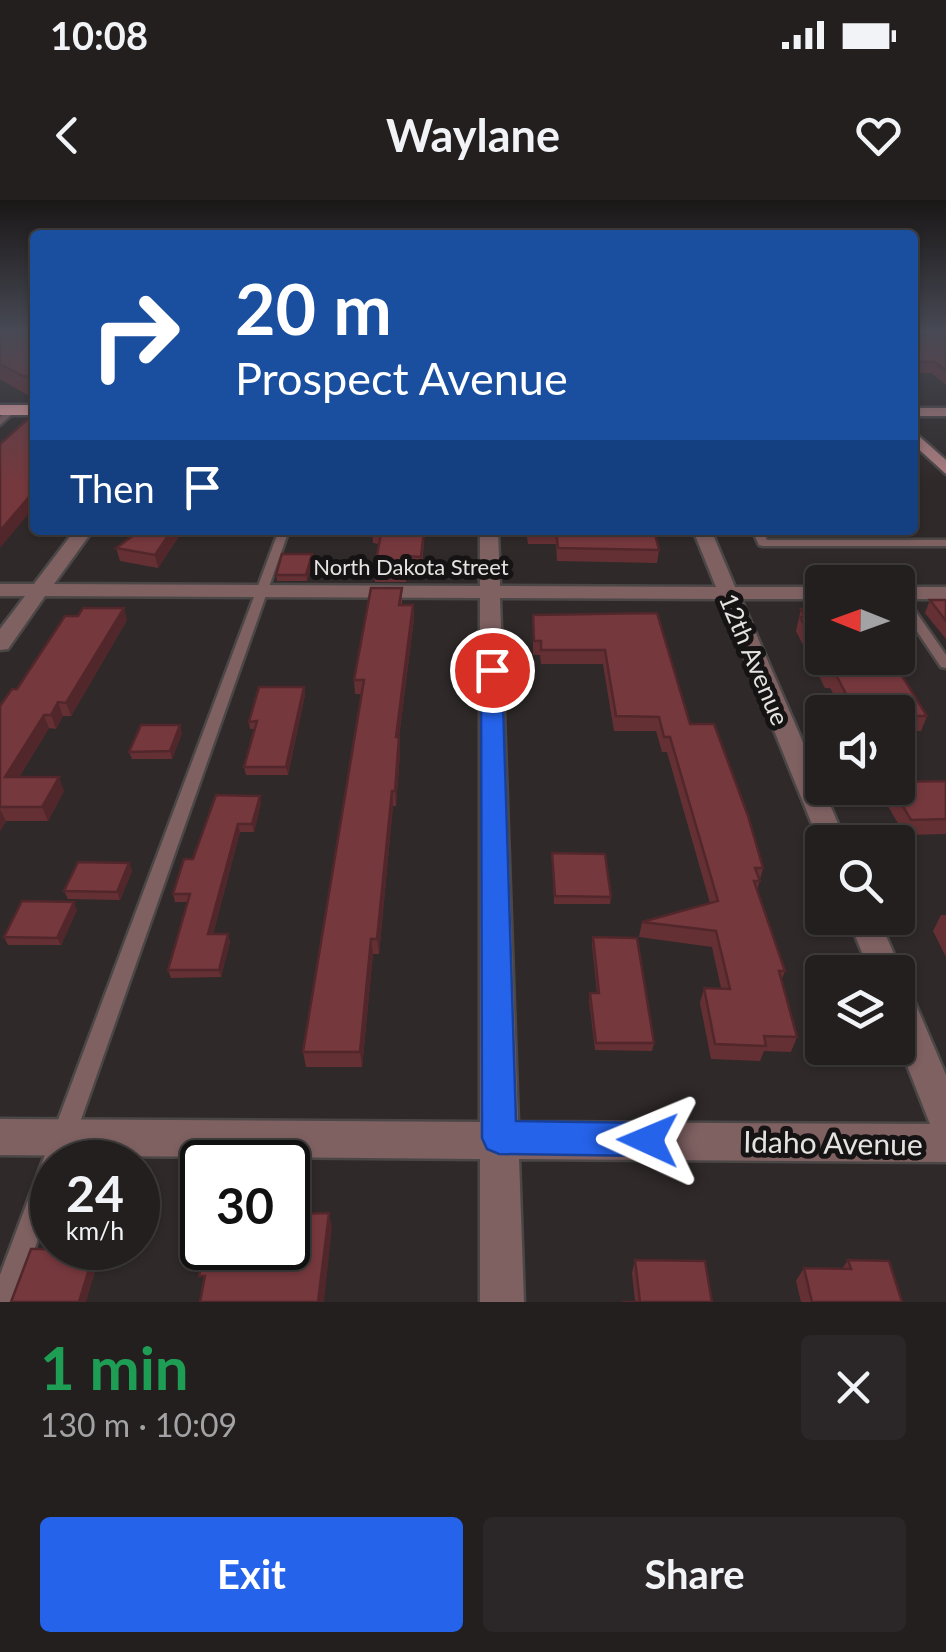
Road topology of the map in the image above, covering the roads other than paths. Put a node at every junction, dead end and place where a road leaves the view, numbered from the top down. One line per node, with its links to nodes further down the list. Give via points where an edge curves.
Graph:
1 (30, 411): 4 (highway)
2 (918, 412): 3 (main road)
3 (946, 412)
4 (4, 414)
5 (918, 440): 6 (main road)
6 (946, 468)
7 (80, 535): 14 (street)
8 (282, 535): 15 (lane)
9 (489, 535): 16 (street)
10 (704, 535): 17 (street, 12th Avenue)
11 (760, 535): 12 (lane, via 763,542)
12 (946, 543)
13 (0, 590): 14 (street, North Dakota Street)
14 (41, 590): 15 (street, North Dakota Street); 22 (street)
15 (264, 590): 16 (street, North Dakota Street); 29 (lane)
16 (490, 592): 17 (street, North Dakota Street); 28 (street)
17 (728, 592): 18 (street, North Dakota Street); 24 (street, 12th Avenue)
18 (805, 593)
19 (946, 593): 20 (street)
20 (915, 594)
21 (915, 619): 23 (lane)
22 (0, 644)
23 (946, 664)
24 (825, 825)
25 (915, 1043): 26 (street)
26 (946, 1118)
27 (0, 1136): 31 (street, Idaho Avenue)
28 (499, 1138): 30 (street, Idaho Avenue); 32 (street, Idaho Avenue); 35 (street)
29 (62, 1140)
30 (946, 1143)
31 (30, 1146)
32 (160, 1151)
33 (30, 1228): 34 (lane)
34 (3, 1302)
35 (502, 1302)

